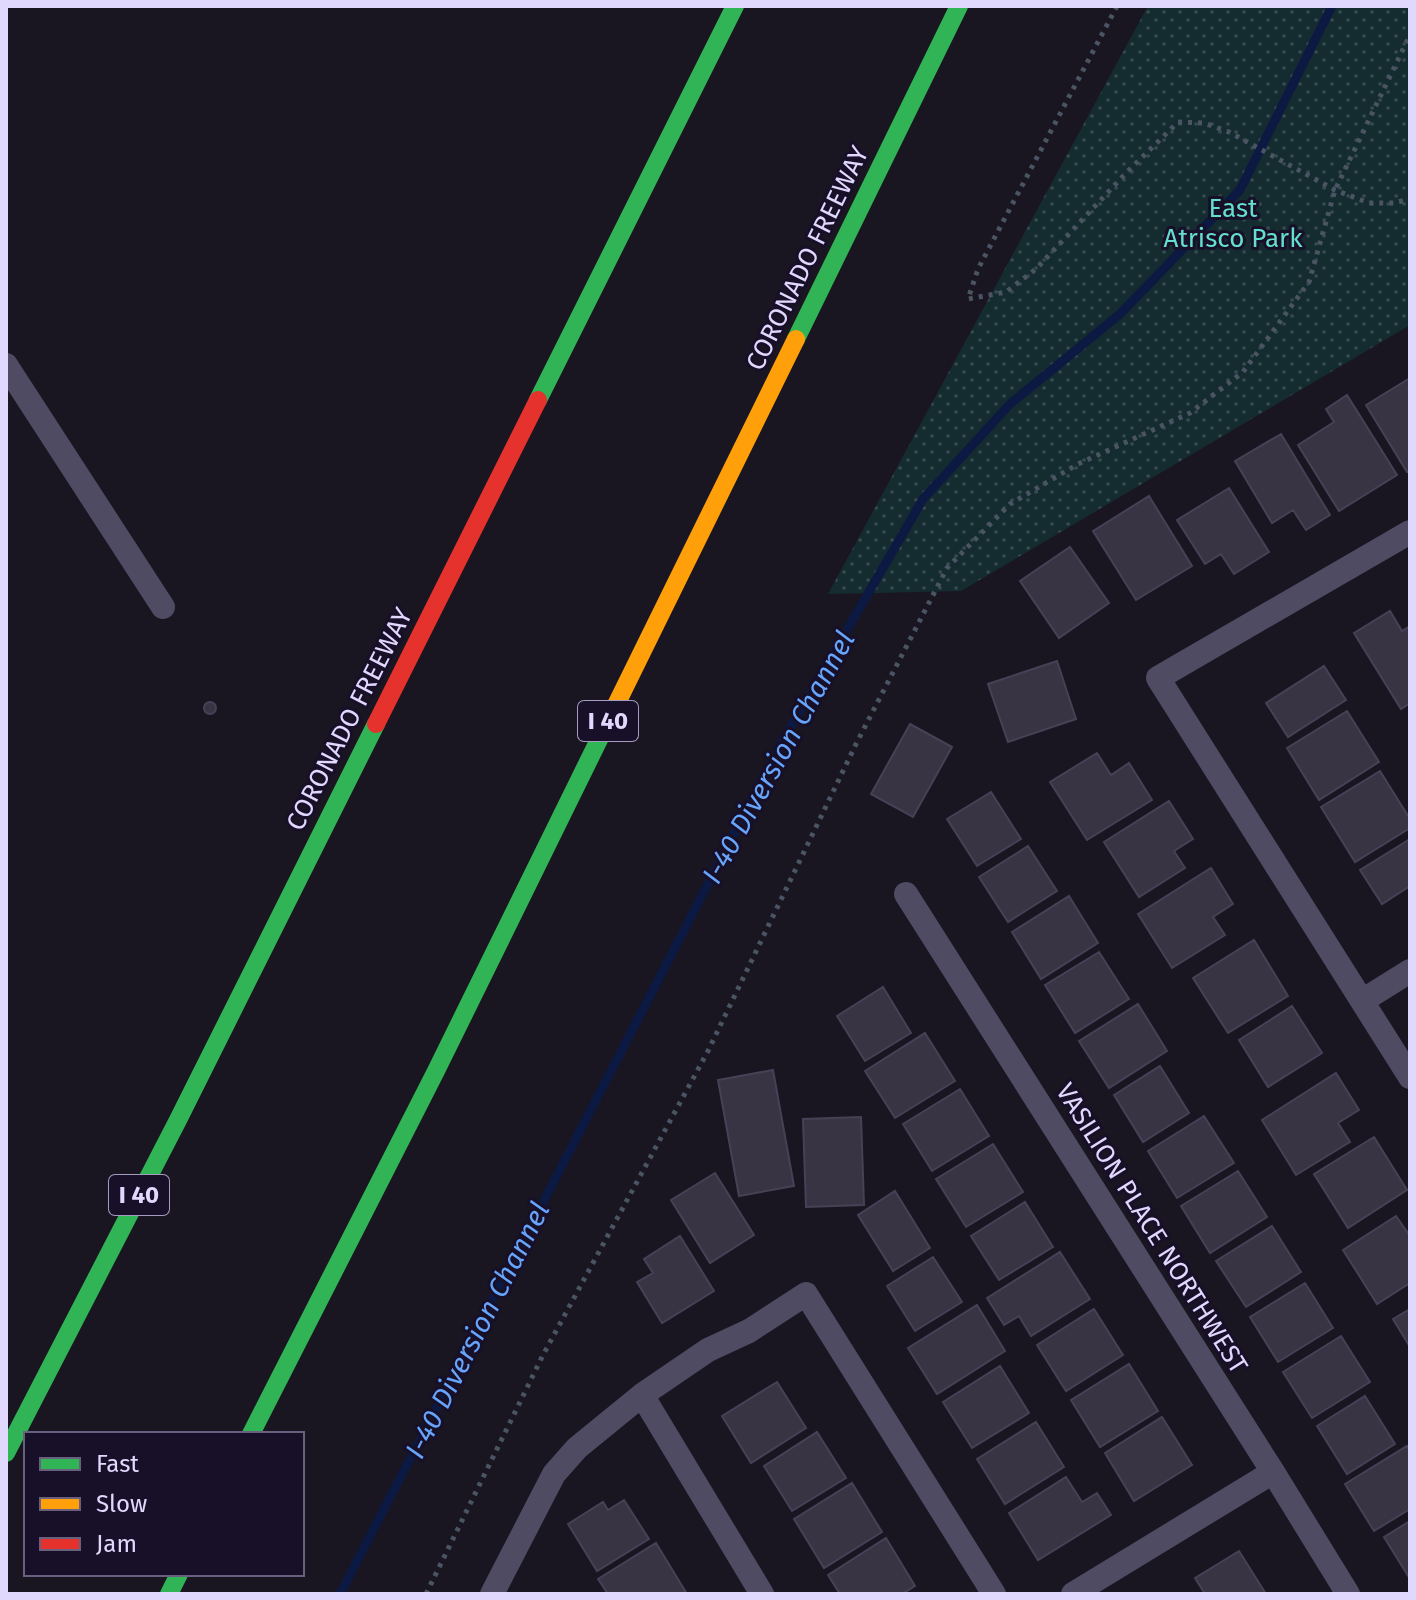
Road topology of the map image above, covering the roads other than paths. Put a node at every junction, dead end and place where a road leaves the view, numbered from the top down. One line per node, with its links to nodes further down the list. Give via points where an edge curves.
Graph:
1 (735, 6): 12 (highway, CORONADO FREEWAY / I 40)
2 (959, 6): 11 (highway, CORONADO FREEWAY / I 40, via 436,1071)
3 (6, 365): 5 (street)
4 (1410, 532): 8 (street, via 1158,678)
5 (163, 607)
6 (906, 894): 13 (street, VASILION PLACE NORTHWEST)
7 (1410, 971): 8 (street)
8 (1362, 1001): 9 (street)
9 (1410, 1077)
10 (642, 1395): 16 (street, via 554,1474); 17 (street); 18 (street, via 806,1294)
11 (252, 1432)
12 (6, 1453)
13 (1273, 1472): 19 (street); 20 (street, VASILION PLACE NORTHWEST)
14 (178, 1576): 15 (highway)
15 (169, 1594)
16 (492, 1594)
17 (762, 1594)
18 (994, 1594)
19 (1073, 1594)
20 (1348, 1594)

